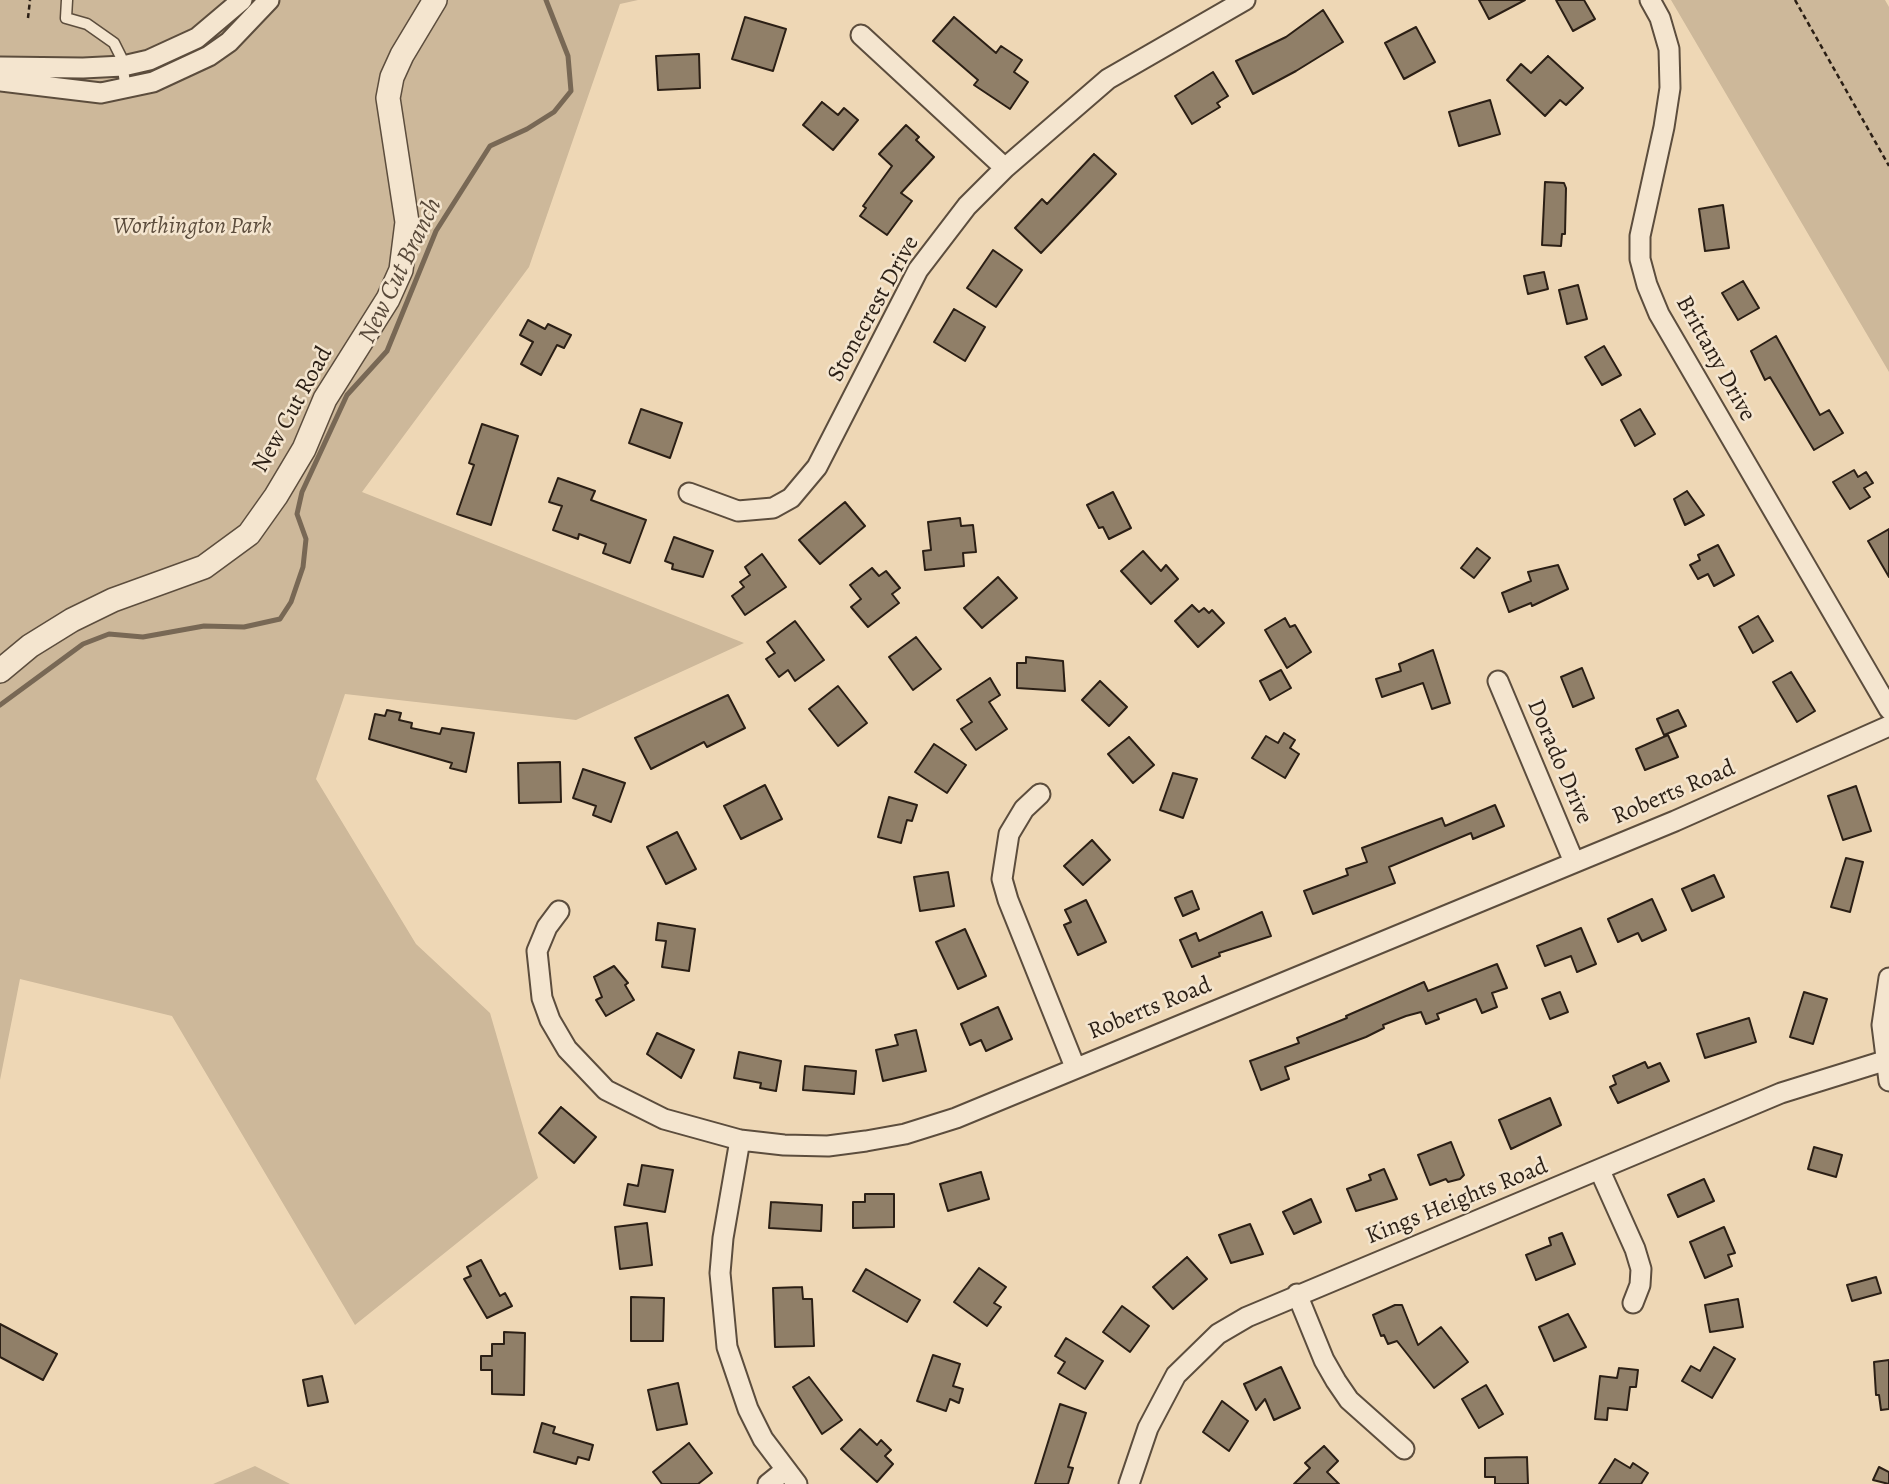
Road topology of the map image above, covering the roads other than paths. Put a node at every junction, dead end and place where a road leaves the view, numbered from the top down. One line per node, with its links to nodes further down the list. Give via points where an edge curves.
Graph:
1 (67, 0): 8 (lane, via 66,18 114,43)
2 (242, 0): 8 (street, via 197,38 172,52)
3 (269, 0): 11 (street, via 229,41 198,63)
4 (435, 0): 14 (street, New Cut Road, via 391,77 388,98 407,222 401,270 388,299 325,399 304,449 276,496 249,534 204,568 82,615 30,646)
5 (1245, 0): 12 (street, Stonecrest Drive, via 1108,79)
6 (1650, 0): 16 (street, Brittany Drive, via 1669,49 1670,88 1640,236 1647,285 1659,314)
7 (861, 35): 12 (street)
8 (123, 66): 9 (street); 11 (lane)
9 (0, 67)
10 (0, 81): 11 (street, via 81,93)
11 (126, 89)
12 (1004, 168): 13 (street, Stonecrest Drive, via 967,206 918,270 807,483 792,498 754,511 720,506)
13 (689, 493)
14 (0, 671)
15 (1498, 681): 19 (street, Dorado Drive)
16 (1889, 709)
17 (1889, 726): 19 (street, Roberts Road)
18 (1040, 794): 23 (street, via 1024,808 1009,834 1002,879)
19 (1574, 862): 23 (street, Roberts Road)
20 (559, 911): 25 (street, Roberts Road, via 540,939 538,973 550,1020 567,1049 588,1074 630,1104 664,1119)
21 (1889, 978): 22 (street, via 1882,1025)
22 (1884, 1061): 24 (street); 26 (street, Kings Heights Road, via 1782,1093)
23 (1075, 1067): 25 (street, Roberts Road, via 956,1118 905,1134 828,1146)
24 (1889, 1081)
25 (740, 1140): 30 (street, via 723,1238 722,1309 727,1347 748,1409)
26 (1600, 1171): 27 (street, Kings Heights Road); 28 (street, via 1641,1269)
27 (1297, 1294): 29 (street, via 1324,1360 1349,1400); 32 (street, Kings Heights Road, via 1218,1334 1186,1365 1147,1428)
28 (1633, 1303)
29 (1404, 1449)
30 (790, 1477): 31 (street)
31 (768, 1484)
32 (1129, 1484)

